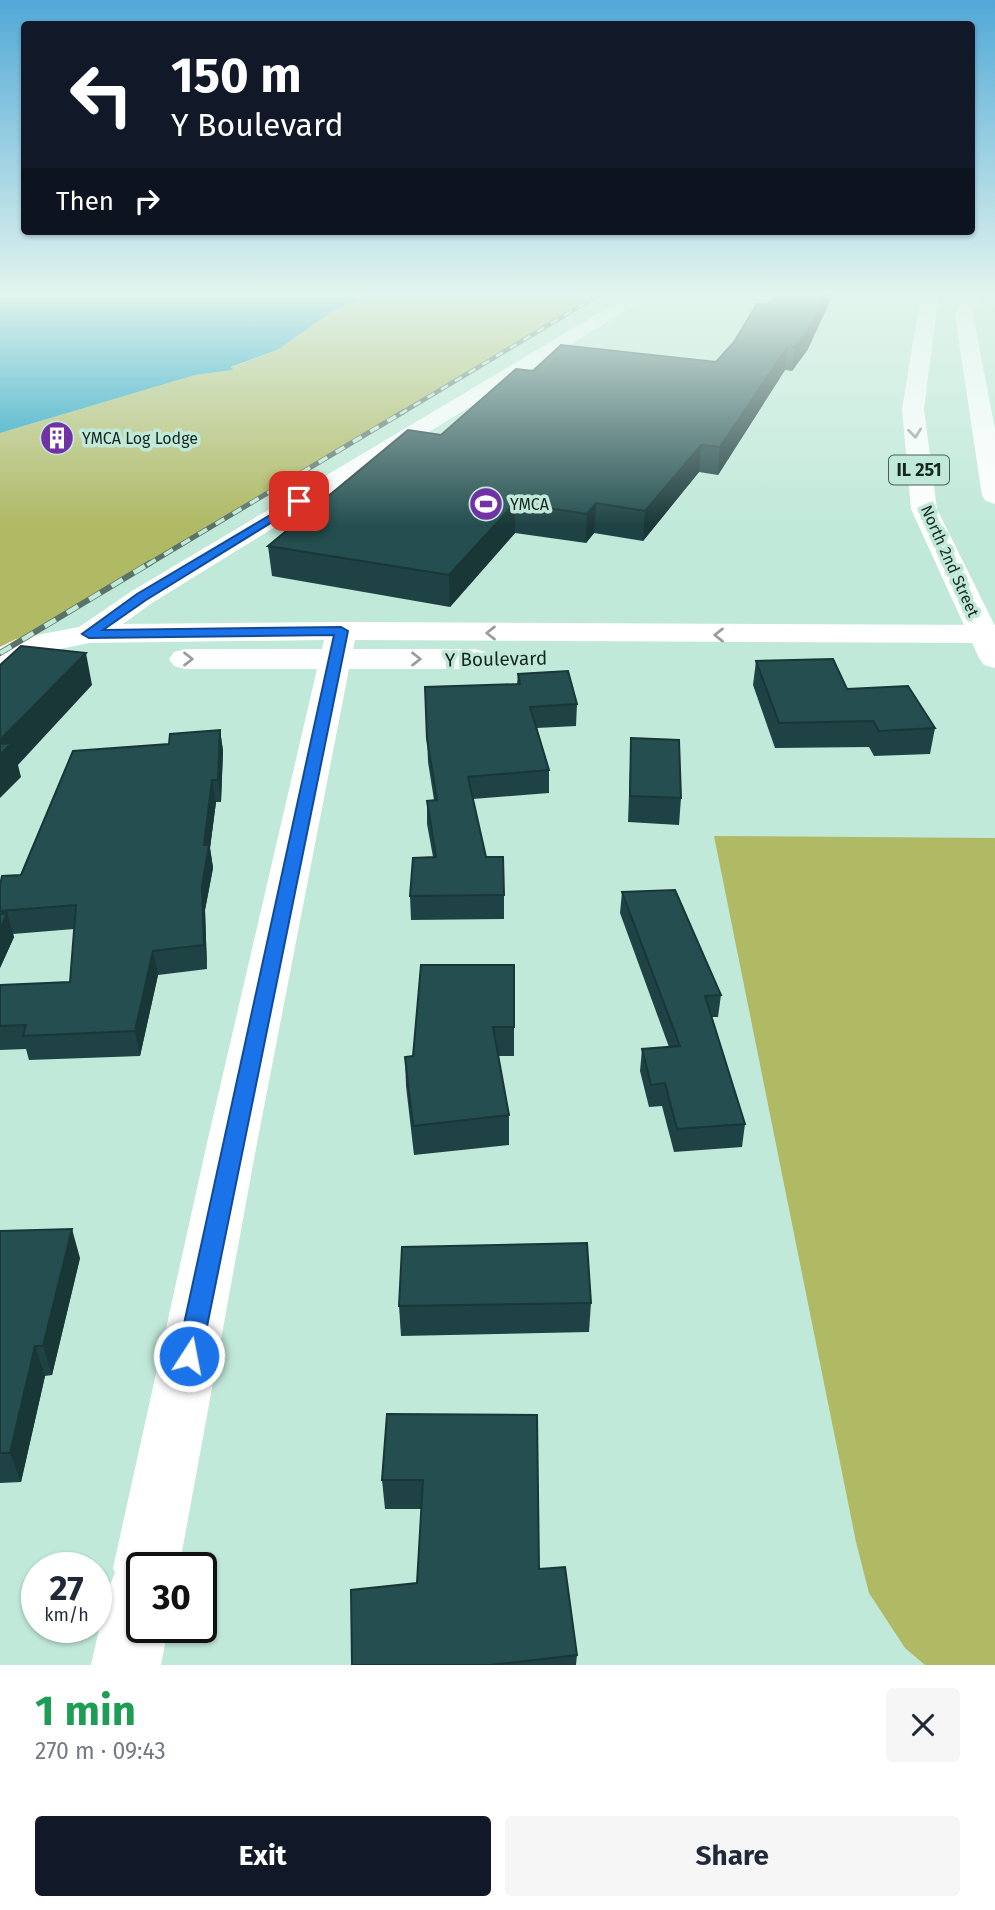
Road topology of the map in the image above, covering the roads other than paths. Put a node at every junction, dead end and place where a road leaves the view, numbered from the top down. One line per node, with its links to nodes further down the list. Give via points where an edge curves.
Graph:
1 (514, 371): 5 (street, via 142,597)
2 (919, 371): 7 (street, North 2nd Street / IL 251, one-way to 7, via 913,409 923,509)
3 (974, 371): 4 (street)
4 (995, 496)
5 (89, 634): 6 (street, Y Boulevard); 8 (street, via 27,646)
6 (338, 645): 7 (street, Y Boulevard); 9 (street, Y Boulevard, one-way to 6, via 52,657); 10 (street)
7 (992, 647)
8 (0, 660)
9 (0, 674)
10 (149, 1552)
11 (131, 1643): 12 (street)
12 (126, 1665)

